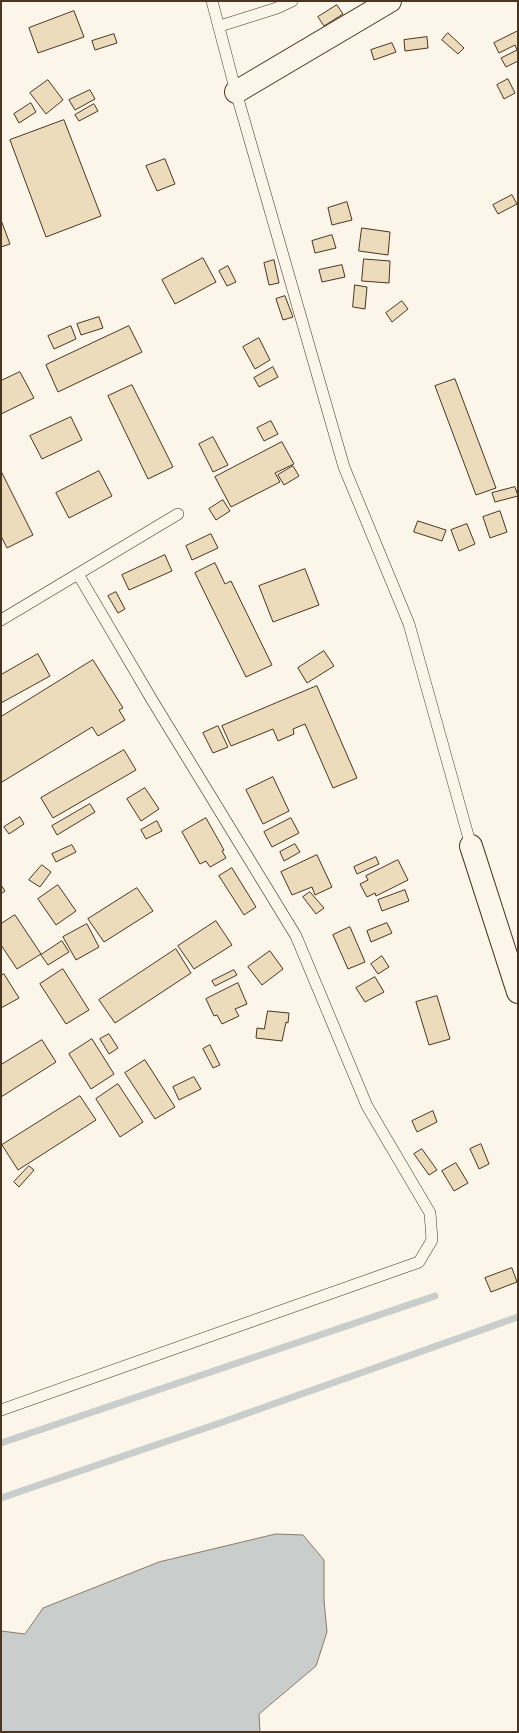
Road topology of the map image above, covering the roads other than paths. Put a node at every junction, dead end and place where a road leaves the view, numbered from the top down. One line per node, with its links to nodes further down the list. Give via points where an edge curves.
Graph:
1 (212, 1): 5 (lane)
2 (292, 1): 4 (lane)
3 (390, 1): 6 (street)
4 (275, 5): 5 (lane)
5 (220, 26): 6 (lane)
6 (236, 92): 10 (lane, via 344,467 409,624)
7 (178, 514): 8 (lane)
8 (78, 574): 9 (lane); 12 (lane, via 296,936 367,1106 430,1213 432,1240 419,1262)
9 (1, 620)
10 (471, 846): 11 (street)
11 (518, 992)
12 (1, 1410)

